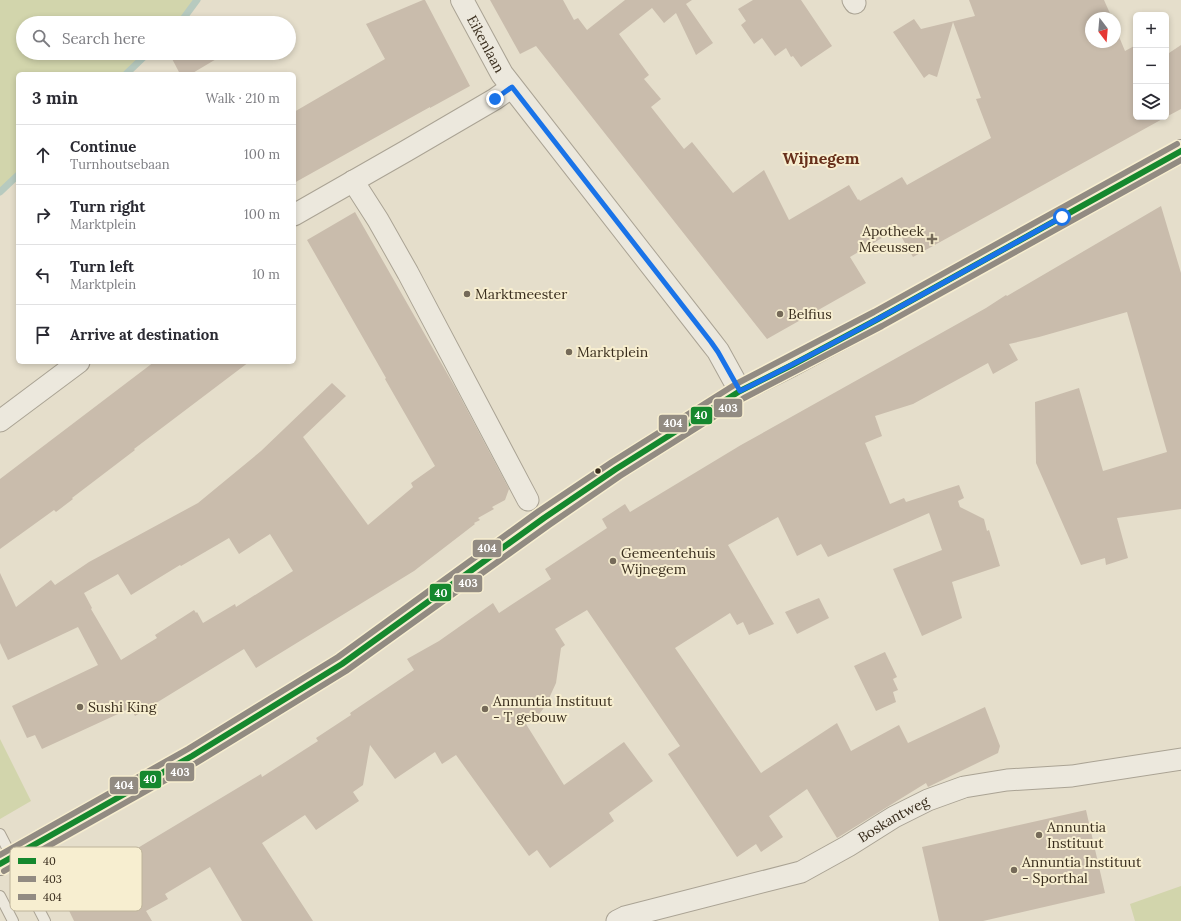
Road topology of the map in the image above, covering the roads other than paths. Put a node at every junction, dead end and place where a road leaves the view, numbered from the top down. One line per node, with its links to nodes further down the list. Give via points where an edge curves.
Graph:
1 (462, 0): 2 (main road, Eikenlaan, via 495,62)
2 (512, 87): 4 (street, via 484,106); 7 (main road, via 711,342)
3 (1181, 151): 7 (main road, via 871,323)
4 (353, 181): 5 (street); 9 (street, via 408,273)
5 (296, 214)
6 (76, 364): 8 (street)
7 (740, 391): 12 (main road, via 596,482 342,664 192,756)
8 (0, 421)
9 (528, 500)
10 (1181, 759): 18 (street, Boskantweg, via 1072,776 1007,780 964,787 928,800 894,817 801,872)
11 (0, 834): 13 (lane)
12 (31, 847)
13 (6, 861)
14 (0, 896): 16 (lane)
15 (38, 911): 17 (lane)
16 (13, 921)
17 (45, 921)
18 (617, 921)

